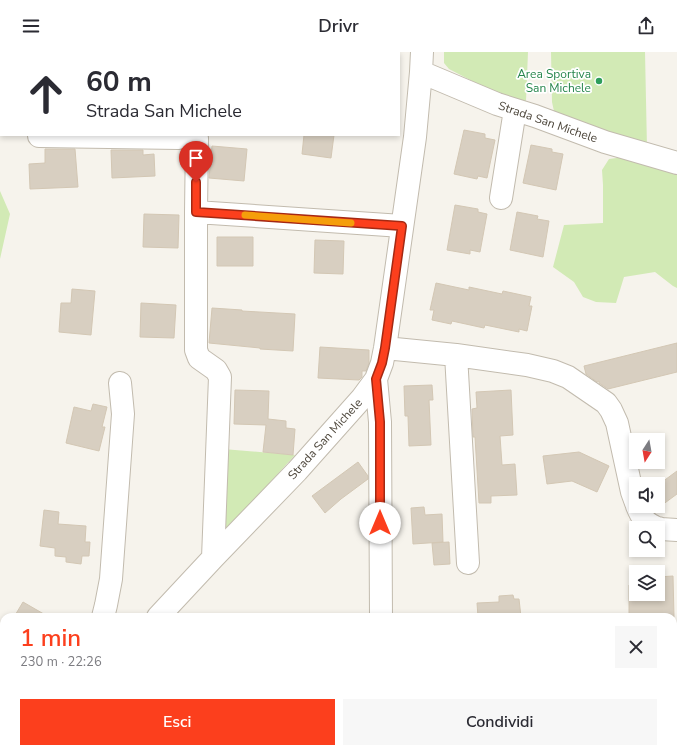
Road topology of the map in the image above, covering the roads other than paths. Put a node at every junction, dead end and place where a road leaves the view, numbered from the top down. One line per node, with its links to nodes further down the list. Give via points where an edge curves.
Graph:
1 (421, 62): 2 (street, Strada San Michele, via 497,104); 8 (street, Strada San Michele, via 416,137)
2 (515, 110): 5 (street, Strada San Michele, via 605,142); 6 (street)
3 (39, 136): 4 (street)
4 (188, 136): 7 (street)
5 (677, 163)
6 (501, 198)
7 (196, 212): 8 (street); 18 (street, via 196,350 199,358 216,370 220,377)
8 (402, 226): 9 (street, Strada San Michele)
9 (385, 348): 10 (street); 11 (street, Strada San Michele)
10 (456, 355): 13 (street, via 553,371 568,376 606,403 617,423); 19 (street)
11 (376, 379): 18 (street, Strada San Michele, via 297,471); 22 (street, via 380,422)
12 (120, 383): 20 (street, via 123,414 111,579)
13 (629, 478)
14 (640, 513): 15 (street)
15 (646, 521)
16 (665, 530): 17 (street)
17 (677, 530)
18 (213, 558): 21 (street, Strada San Michele)
19 (468, 563)
20 (103, 613)
21 (162, 613)
22 (381, 613)

